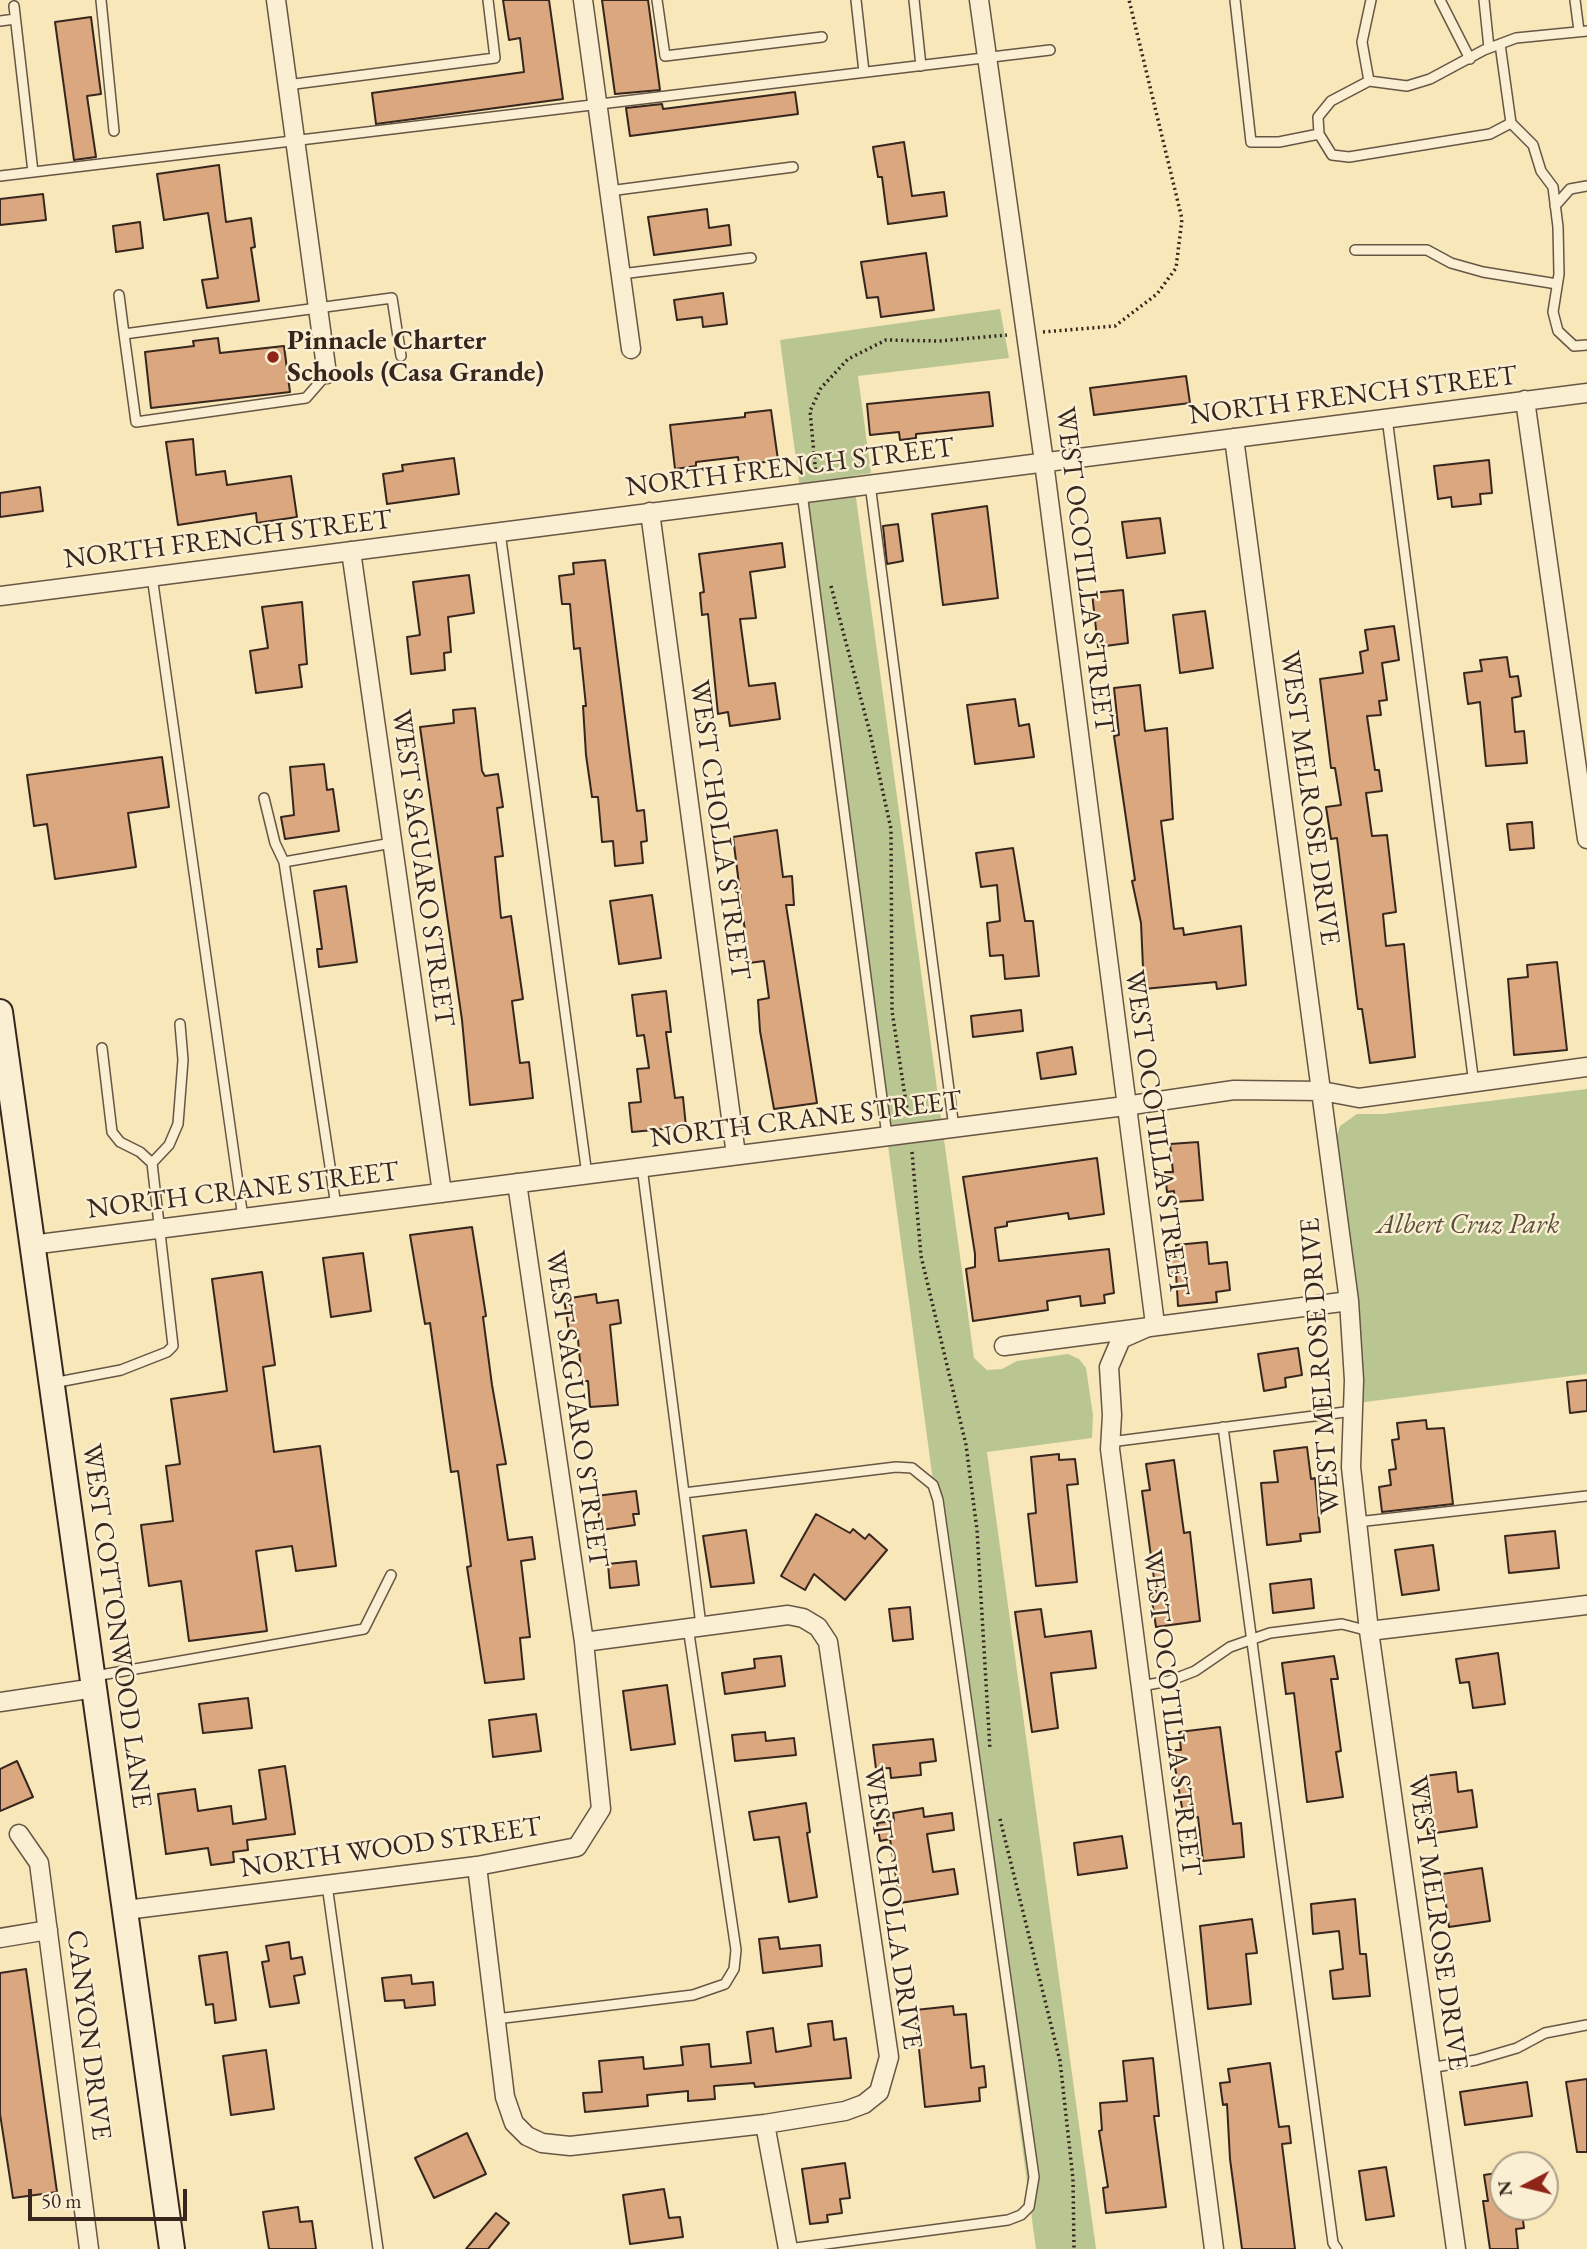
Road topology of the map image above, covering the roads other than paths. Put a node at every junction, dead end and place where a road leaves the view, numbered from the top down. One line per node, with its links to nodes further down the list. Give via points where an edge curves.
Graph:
1 (276, 0): 27 (street)
2 (488, 0): 27 (lane, via 495,58)
3 (583, 0): 28 (street)
4 (657, 0): 18 (lane, via 665,56)
5 (856, 0): 25 (lane)
6 (914, 0): 24 (lane)
7 (979, 0): 22 (street, WEST OCOTILLA STREET)
8 (1235, 0): 31 (lane, via 1251,142)
9 (1371, 0): 26 (lane, via 1362,42)
10 (1440, 0): 23 (lane)
11 (1483, 0): 20 (lane)
12 (1575, 0): 17 (lane)
13 (98, 1): 30 (lane)
14 (13, 2): 15 (lane)
15 (15, 19): 16 (lane); 34 (lane)
16 (0, 21)
17 (1583, 31): 19 (lane)
18 (822, 37)
19 (1500, 44): 20 (lane); 29 (lane)
20 (1489, 48): 23 (lane)
21 (1050, 50): 22 (lane)
22 (987, 58): 24 (lane); 54 (street, WEST OCOTILLA STREET)
23 (1470, 59): 26 (lane, via 1407,86)
24 (921, 66): 25 (lane)
25 (864, 72): 28 (lane)
26 (1369, 80): 31 (lane, via 1331,101 1318,117)
27 (287, 85): 32 (street)
28 (597, 105): 32 (lane); 37 (street)
29 (1511, 123): 31 (lane, via 1490,134 1349,157 1332,155); 38 (lane, via 1533,145 1552,187)
30 (114, 131)
31 (1319, 134)
32 (295, 141): 34 (lane); 44 (street)
33 (793, 167): 37 (lane)
34 (33, 172): 35 (lane)
35 (0, 176)
36 (1587, 186): 38 (lane, via 1570,189)
37 (609, 191): 41 (street)
38 (1555, 206): 42 (lane)
39 (1354, 250): 42 (lane, via 1427,250 1483,272)
40 (751, 258): 41 (lane)
41 (621, 274): 47 (street)
42 (1557, 284): 46 (lane, via 1552,312 1558,331 1574,346)
43 (119, 295): 45 (lane)
44 (318, 309): 45 (lane); 48 (lane, via 392,298); 49 (street)
45 (124, 334): 49 (lane, via 136,422 306,398)
46 (1587, 345)
47 (631, 349)
48 (401, 356)
49 (327, 374)
50 (1587, 393): 51 (street, NORTH FRENCH STREET)
51 (1525, 401): 52 (street, NORTH FRENCH STREET); 63 (street)
52 (1387, 418): 53 (street, NORTH FRENCH STREET); 70 (lane)
53 (1234, 438): 54 (street, NORTH FRENCH STREET); 71 (street, WEST MELROSE DRIVE)
54 (1044, 462): 55 (street, NORTH FRENCH STREET); 72 (street, WEST OCOTILLA STREET)
55 (870, 484): 56 (street, NORTH FRENCH STREET); 73 (lane)
56 (810, 492): 57 (street, NORTH FRENCH STREET); 74 (lane)
57 (650, 512): 58 (street, NORTH FRENCH STREET); 75 (street, WEST CHOLLA STREET)
58 (500, 532): 59 (street, NORTH FRENCH STREET); 78 (lane)
59 (351, 551): 60 (street, NORTH FRENCH STREET); 64 (street, WEST SAGUARO STREET)
60 (152, 576): 61 (street, NORTH FRENCH STREET); 82 (lane)
61 (0, 596)
62 (264, 798): 65 (lane)
63 (1587, 839)
64 (392, 843): 65 (lane); 80 (street, WEST SAGUARO STREET)
65 (284, 862): 81 (lane)
66 (0, 1012): 84 (main road, WEST COTTONWOOD LANE)
67 (180, 1024): 76 (lane, via 183,1060 178,1124 169,1145)
68 (102, 1048): 76 (lane, via 112,1132)
69 (1587, 1067): 70 (street, NORTH CRANE STREET)
70 (1474, 1084): 71 (street, NORTH CRANE STREET, via 1359,1098)
71 (1322, 1091): 72 (street, NORTH CRANE STREET, via 1234,1090); 85 (street, WEST MELROSE DRIVE)
72 (1125, 1106): 73 (street, NORTH CRANE STREET); 86 (street, WEST OCOTILLA STREET)
73 (954, 1128): 74 (street, NORTH CRANE STREET)
74 (887, 1136): 75 (street, NORTH CRANE STREET)
75 (736, 1155): 77 (street, NORTH CRANE STREET)
76 (152, 1163): 83 (lane)
77 (642, 1167): 78 (street, NORTH CRANE STREET); 92 (lane)
78 (587, 1175): 79 (street, NORTH CRANE STREET)
79 (517, 1184): 80 (street, NORTH CRANE STREET); 100 (street, WEST SAGUARO STREET)
80 (442, 1193): 81 (street, NORTH CRANE STREET)
81 (336, 1206): 82 (street, NORTH CRANE STREET)
82 (243, 1218): 83 (street, NORTH CRANE STREET)
83 (160, 1228): 84 (street, NORTH CRANE STREET); 88 (lane, via 173,1346 121,1370)
84 (31, 1245): 88 (main road, WEST COTTONWOOD LANE)
85 (1349, 1301): 86 (street); 89 (street, WEST MELROSE DRIVE)
86 (1155, 1324): 87 (street); 91 (street, WEST OCOTILLA STREET, via 1121,1339 1109,1367)
87 (1004, 1346)
88 (51, 1384): 101 (main road, WEST COTTONWOOD LANE)
89 (1353, 1411): 90 (lane); 94 (street, WEST MELROSE DRIVE, via 1351,1467)
90 (1223, 1427): 91 (lane); 99 (lane)
91 (1110, 1442): 102 (street, WEST OCOTILLA STREET)
92 (684, 1493): 97 (lane); 117 (lane, via 896,1467 912,1468 933,1485 939,1500 1034,2177 1029,2207 1008,2220)
93 (1587, 1496): 94 (lane)
94 (1357, 1522): 98 (street, WEST MELROSE DRIVE)
95 (391, 1575): 101 (lane, via 365,1629)
96 (1587, 1605): 98 (street)
97 (695, 1626): 100 (street, WEST CHOLLA DRIVE); 110 (lane, via 736,1950 734,1969 725,1984 694,1995); 113 (street, WEST CHOLLA DRIVE, via 788,1615 818,1627 828,1642 889,2057 879,2092 864,2104)
98 (1369, 1631): 99 (lane, via 1342,1624); 112 (street, WEST MELROSE DRIVE)
99 (1252, 1639): 102 (lane, via 1230,1647 1195,1671); 119 (lane)
100 (584, 1642): 105 (street, NORTH WOOD STREET, via 601,1809 577,1847)
101 (94, 1682): 103 (street); 107 (main road, WEST COTTONWOOD LANE)
102 (1141, 1686): 118 (street, WEST OCOTILLA STREET)
103 (0, 1702)
104 (19, 1834): 108 (street, CANYON DRIVE, via 39,1863)
105 (477, 1866): 106 (street, NORTH WOOD STREET); 110 (street, WEST CHOLLA DRIVE)
106 (327, 1885): 107 (street, NORTH WOOD STREET); 116 (lane)
107 (126, 1910): 115 (main road, WEST COTTONWOOD LANE)
108 (48, 1930): 109 (street); 114 (street, CANYON DRIVE)
109 (0, 1938)
110 (496, 2019): 113 (street, WEST CHOLLA DRIVE, via 505,2097 514,2123 542,2143 570,2146)
111 (1587, 2025): 112 (lane, via 1545,2033 1517,2048 1476,2060)
112 (1430, 2068): 120 (street, WEST MELROSE DRIVE)
113 (765, 2124): 117 (street)
114 (89, 2249)
115 (172, 2249)
116 (377, 2249)
117 (788, 2249)
118 (1214, 2249)
119 (1337, 2249)
120 (1455, 2249)

